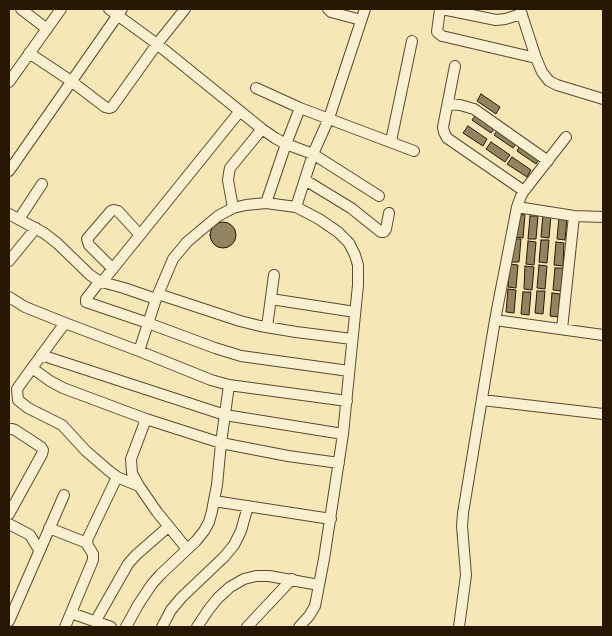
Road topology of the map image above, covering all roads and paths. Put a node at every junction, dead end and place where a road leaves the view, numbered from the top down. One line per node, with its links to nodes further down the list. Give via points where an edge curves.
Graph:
1 (21, 9): 10 (street)
2 (61, 9): 10 (street)
3 (185, 9): 12 (street)
4 (328, 9): 9 (street)
5 (365, 9): 9 (street)
6 (441, 9): 8 (street, via 496,20); 14 (street, via 437,32 442,36)
7 (116, 11): 12 (street); 16 (street)
8 (521, 11): 14 (street)
9 (361, 20): 23 (street)
10 (47, 28): 13 (street)
11 (412, 41): 26 (street)
12 (157, 44): 16 (street, via 110,108); 22 (street)
13 (29, 53): 16 (street); 17 (street)
14 (536, 58): 19 (street, via 549,81)
15 (455, 66): 20 (street)
16 (71, 81): 31 (street)
17 (9, 82)
18 (256, 88): 21 (street)
19 (603, 99)
20 (448, 104): 30 (street, via 474,109); 34 (street, via 443,127 447,138)
21 (300, 108): 23 (street); 27 (street)
22 (240, 111): 24 (street); 46 (street)
23 (329, 118): 26 (street); 29 (street)
24 (262, 129): 27 (street); 39 (street, via 230,168 228,180)
25 (566, 137): 30 (street)
26 (391, 142): 28 (street)
27 (286, 144): 29 (street); 36 (street)
28 (414, 151)
29 (314, 154): 32 (street); 35 (street)
30 (548, 161): 34 (street)
31 (9, 171)
32 (305, 180): 37 (street); 40 (street, via 351,208 381,232 386,229)
33 (42, 184): 44 (street)
34 (524, 191): 38 (street)
35 (379, 196)
36 (266, 203): 37 (street); 39 (street)
37 (296, 207): 54 (street, via 338,232 356,255 358,285)
38 (516, 207): 42 (street); 55 (street)
39 (233, 208): 51 (street, via 218,216 173,259)
40 (389, 213)
41 (9, 214): 44 (street)
42 (574, 216): 43 (street); 59 (street)
43 (603, 217)
44 (19, 219): 45 (street)
45 (36, 228): 47 (street); 50 (street)
46 (140, 235): 48 (street); 48 (street, via 114,210 87,239 87,243)
47 (9, 261)
48 (113, 269): 50 (street)
49 (274, 275): 53 (street)
50 (101, 282): 51 (street); 57 (street, via 86,302)
51 (157, 296): 57 (street); 58 (street)
52 (9, 298): 56 (street)
53 (271, 299): 54 (street); 58 (street)
54 (355, 312): 61 (street)
55 (495, 320): 59 (street); 67 (street)
56 (64, 323): 62 (street); 63 (street)
57 (148, 323): 62 (street); 65 (street, via 241,356)
58 (267, 327): 61 (street)
59 (562, 329): 60 (street)
60 (603, 335)
61 (352, 339): 65 (street)
62 (139, 351): 66 (street)
63 (42, 355): 64 (street); 70 (street)
64 (32, 368): 71 (street, via 63,388); 76 (street, via 17,389 18,400 62,425)
65 (350, 371): 68 (street)
66 (229, 385): 68 (street); 70 (street)
67 (482, 400): 69 (street); 103 (street, via 463,513 466,575)
68 (346, 401): 73 (street)
69 (603, 414)
70 (225, 415): 73 (street); 74 (street)
71 (146, 419): 74 (street); 77 (street, via 131,459 132,474)
72 (9, 429): 81 (street, via 43,450)
73 (343, 434): 75 (street)
74 (221, 444): 75 (street); 79 (street)
75 (339, 462): 82 (street)
76 (117, 477): 77 (street); 86 (street)
77 (139, 486): 84 (street)
78 (64, 495): 85 (street)
79 (214, 500): 80 (street); 88 (street, via 209,522)
80 (248, 506): 82 (street); 98 (street, via 234,545 182,596)
81 (9, 514)
82 (330, 519): 90 (street)
83 (9, 524): 87 (street, via 30,535)
84 (168, 527): 88 (street); 94 (street, via 128,564)
85 (49, 528): 86 (street); 87 (street)
86 (87, 543): 91 (street, via 93,560)
87 (39, 550): 93 (street)
88 (187, 550): 97 (street, via 152,584)
89 (292, 579): 90 (street); 99 (street, via 269,576 244,579 218,598); 100 (street)
90 (319, 585): 92 (street, via 315,606)
91 (71, 613): 94 (street); 95 (street)
92 (309, 616): 101 (street); 102 (street)
93 (9, 621)
94 (97, 624): 96 (street)
95 (65, 627)
96 (111, 627)
97 (126, 627)
98 (162, 627)
99 (197, 627)
100 (247, 627)
101 (299, 627)
102 (310, 627)
103 (459, 627)

